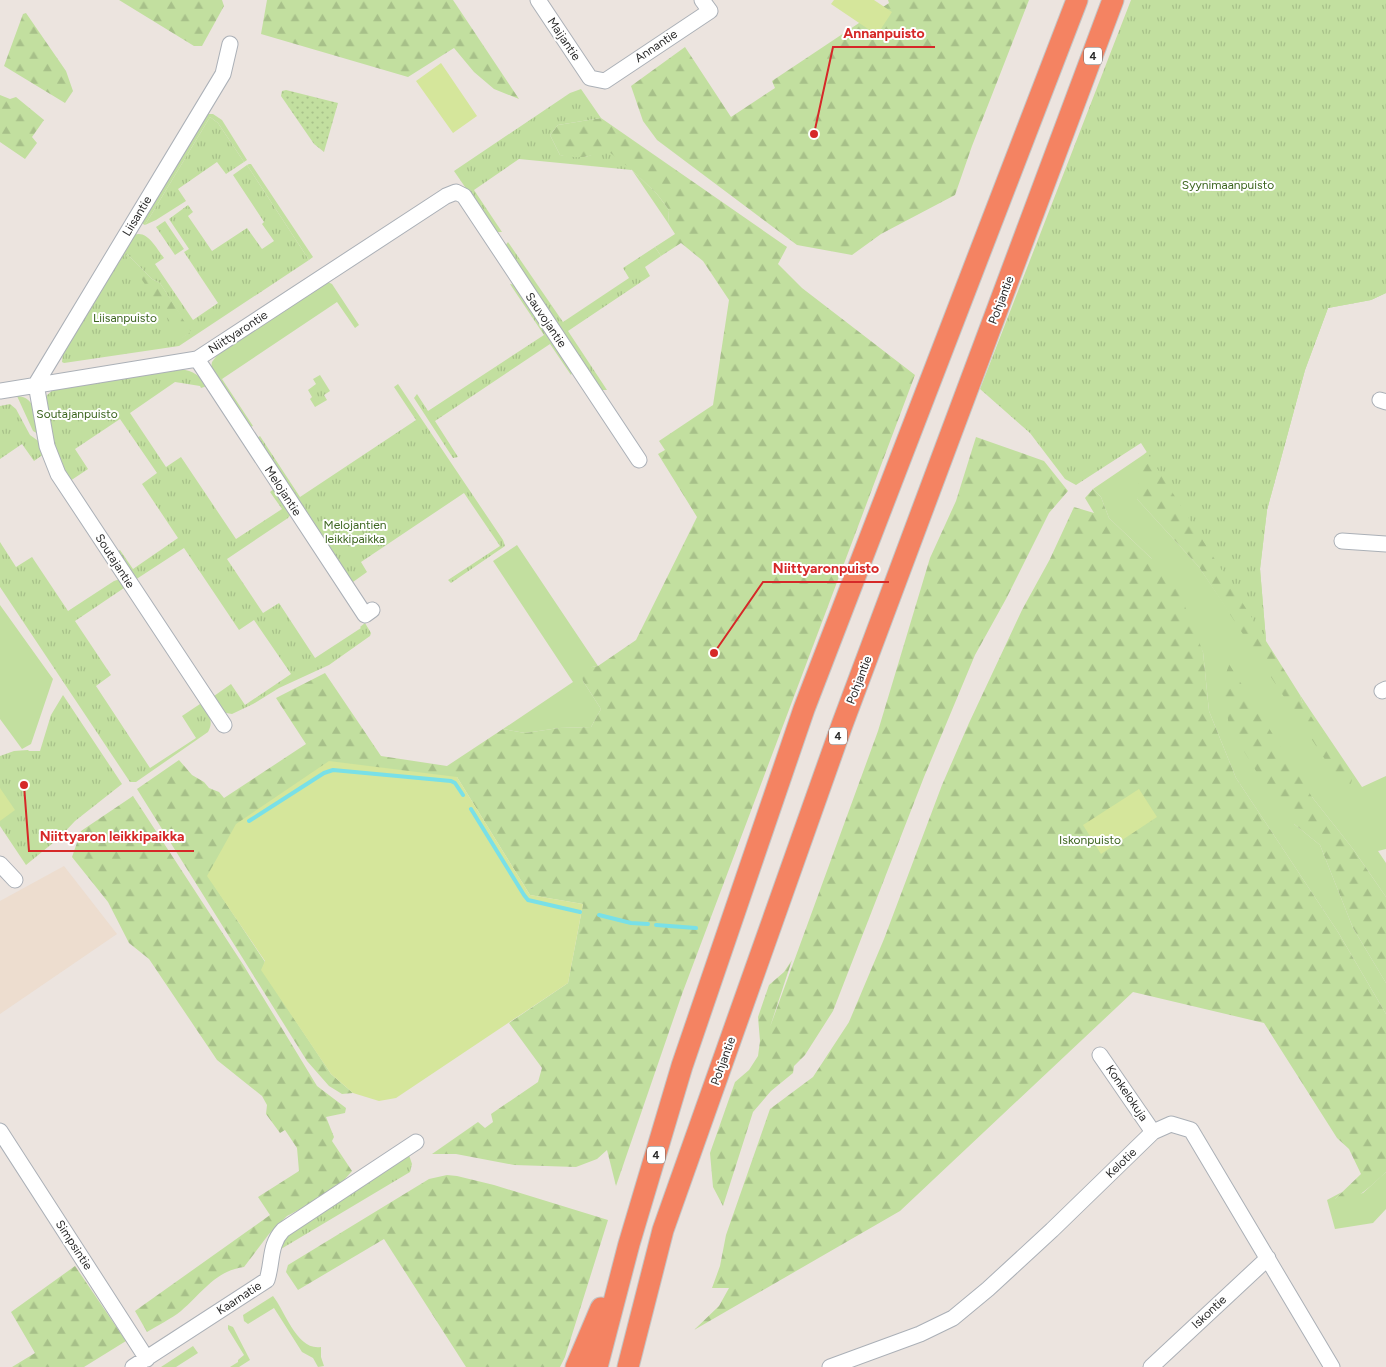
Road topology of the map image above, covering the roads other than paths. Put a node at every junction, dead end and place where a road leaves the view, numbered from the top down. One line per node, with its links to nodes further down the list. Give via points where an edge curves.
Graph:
1 (538, 0): 6 (street, Maijantie)
2 (702, 0): 6 (street, Annantie, via 710,11 605,81)
3 (1077, 0): 22 (highway, 4, via 804,709 682,1066)
4 (1114, 0): 28 (highway, Pohjantie / 4, via 836,744 663,1230)
5 (230, 44): 9 (street, Liisantie, via 223,74)
6 (590, 78)
7 (446, 196): 8 (street, Niittyarontie); 11 (street, Sauvojantie, via 456,192 464,196)
8 (197, 359): 9 (street, Niittyarontie); 14 (street, Melojantie, via 365,615)
9 (36, 384): 10 (street, Niittyarontie); 15 (street, Soutajantie, via 47,446 58,474)
10 (0, 391)
11 (639, 460)
12 (1342, 540): 13 (street)
13 (1386, 544)
14 (372, 610)
15 (224, 726)
16 (0, 864): 17 (street)
17 (15, 880)
18 (1100, 1054): 20 (street, Konkelokuja)
19 (0, 1131): 24 (street, Simpsintie)
20 (1153, 1132): 23 (street, Kelotie, via 1171,1124 1191,1130); 29 (street, Kelotie, via 1052,1230 953,1318 920,1334)
21 (416, 1142): 24 (street, Kaarnatie, via 282,1230 273,1243 272,1262 266,1280)
22 (629, 1244): 26 (highway); 27 (highway, 4)
23 (1268, 1258): 30 (street, Iskontie); 31 (street, Kelotie)
24 (147, 1359): 25 (street, Kaarnatie)
25 (133, 1367)
26 (576, 1367)
27 (597, 1367)
28 (628, 1367)
29 (830, 1367)
30 (1151, 1367)
31 (1332, 1367)

